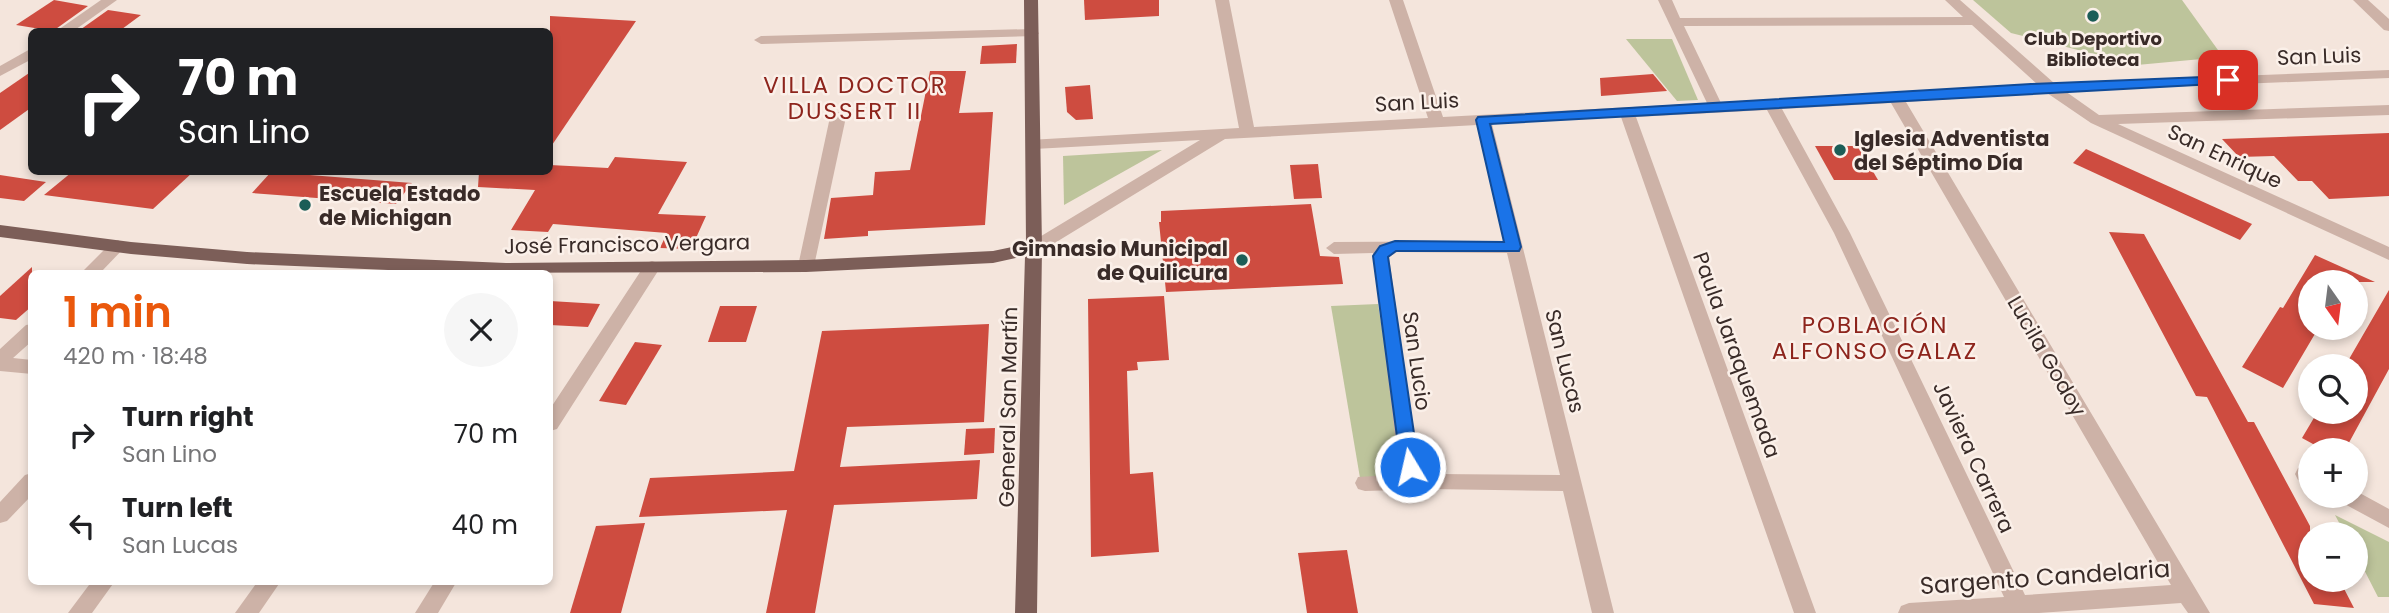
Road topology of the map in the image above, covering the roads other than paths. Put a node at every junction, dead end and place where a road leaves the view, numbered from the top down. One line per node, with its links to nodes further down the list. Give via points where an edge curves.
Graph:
1 (110, 0): 11 (street)
2 (1031, 0): 12 (main road, General San Martín)
3 (1222, 0): 27 (street)
4 (1395, 0): 26 (street)
5 (1665, 0): 9 (street)
6 (1952, 0): 8 (street, San Enrique)
7 (2360, 0): 10 (street)
8 (1975, 20): 9 (street); 17 (street, San Enrique)
9 (1676, 22): 20 (street)
10 (2389, 27)
11 (68, 28)
12 (1032, 33): 13 (street); 29 (main road, General San Martín)
13 (761, 40)
14 (28, 54): 15 (street)
15 (0, 72)
16 (2389, 74): 17 (street, San Luis)
17 (2049, 88): 18 (street, San Luis); 25 (street, San Enrique)
18 (1896, 98): 19 (street, San Luis); 56 (street, Lucila Godoy)
19 (1772, 104): 20 (street, San Luis); 57 (street, Javiera Carrera, via 1842,233)
20 (1717, 107): 22 (street, San Luis)
21 (2389, 110): 25 (street)
22 (1627, 112): 24 (street, San Luis); 63 (street, Paula Jaraquemada)
23 (838, 117): 37 (street)
24 (1483, 120): 26 (street, San Luis); 32 (street, San Lucas)
25 (2096, 120): 36 (street, San Enrique)
26 (1437, 122): 27 (street, San Luis)
27 (1247, 132): 28 (street, San Luis)
28 (1223, 133): 29 (street, San Luis); 33 (street, José Francisco Vergara)
29 (1034, 144): 33 (main road, General San Martín)
30 (3, 234): 31 (main road, José Francisco Vergara)
31 (118, 246): 39 (street); 40 (main road, José Francisco Vergara, via 247,258)
32 (1513, 247): 35 (street); 48 (street, San Lucas)
33 (1034, 248): 37 (main road, José Francisco Vergara, via 993,257); 61 (main road, General San Martín)
34 (1334, 248): 35 (street)
35 (1388, 248): 46 (street, San Lucio, via 1380,260 1408,461)
36 (2389, 254)
37 (806, 266): 38 (main road, José Francisco Vergara)
38 (652, 267): 41 (main road, José Francisco Vergara); 45 (street)
39 (93, 270)
40 (484, 270)
41 (541, 270)
42 (28, 334): 43 (street)
43 (0, 362): 44 (street)
44 (28, 366)
45 (553, 419)
46 (1423, 479): 47 (street); 48 (street)
47 (1365, 483)
48 (1571, 483): 62 (street, San Lucas)
49 (28, 485): 51 (street)
50 (2368, 507): 52 (street)
51 (0, 515)
52 (2389, 519)
53 (102, 585): 58 (street)
54 (268, 585): 59 (street)
55 (444, 585): 60 (street)
56 (2185, 593): 57 (street, Sargento Candelaria); 65 (street, Lucila Godoy)
57 (2019, 605): 64 (street, Sargento Candelaria)
58 (79, 613)
59 (246, 613)
60 (426, 613)
61 (1026, 613)
62 (1603, 613)
63 (1805, 613)
64 (1909, 613)
65 (2199, 613)

